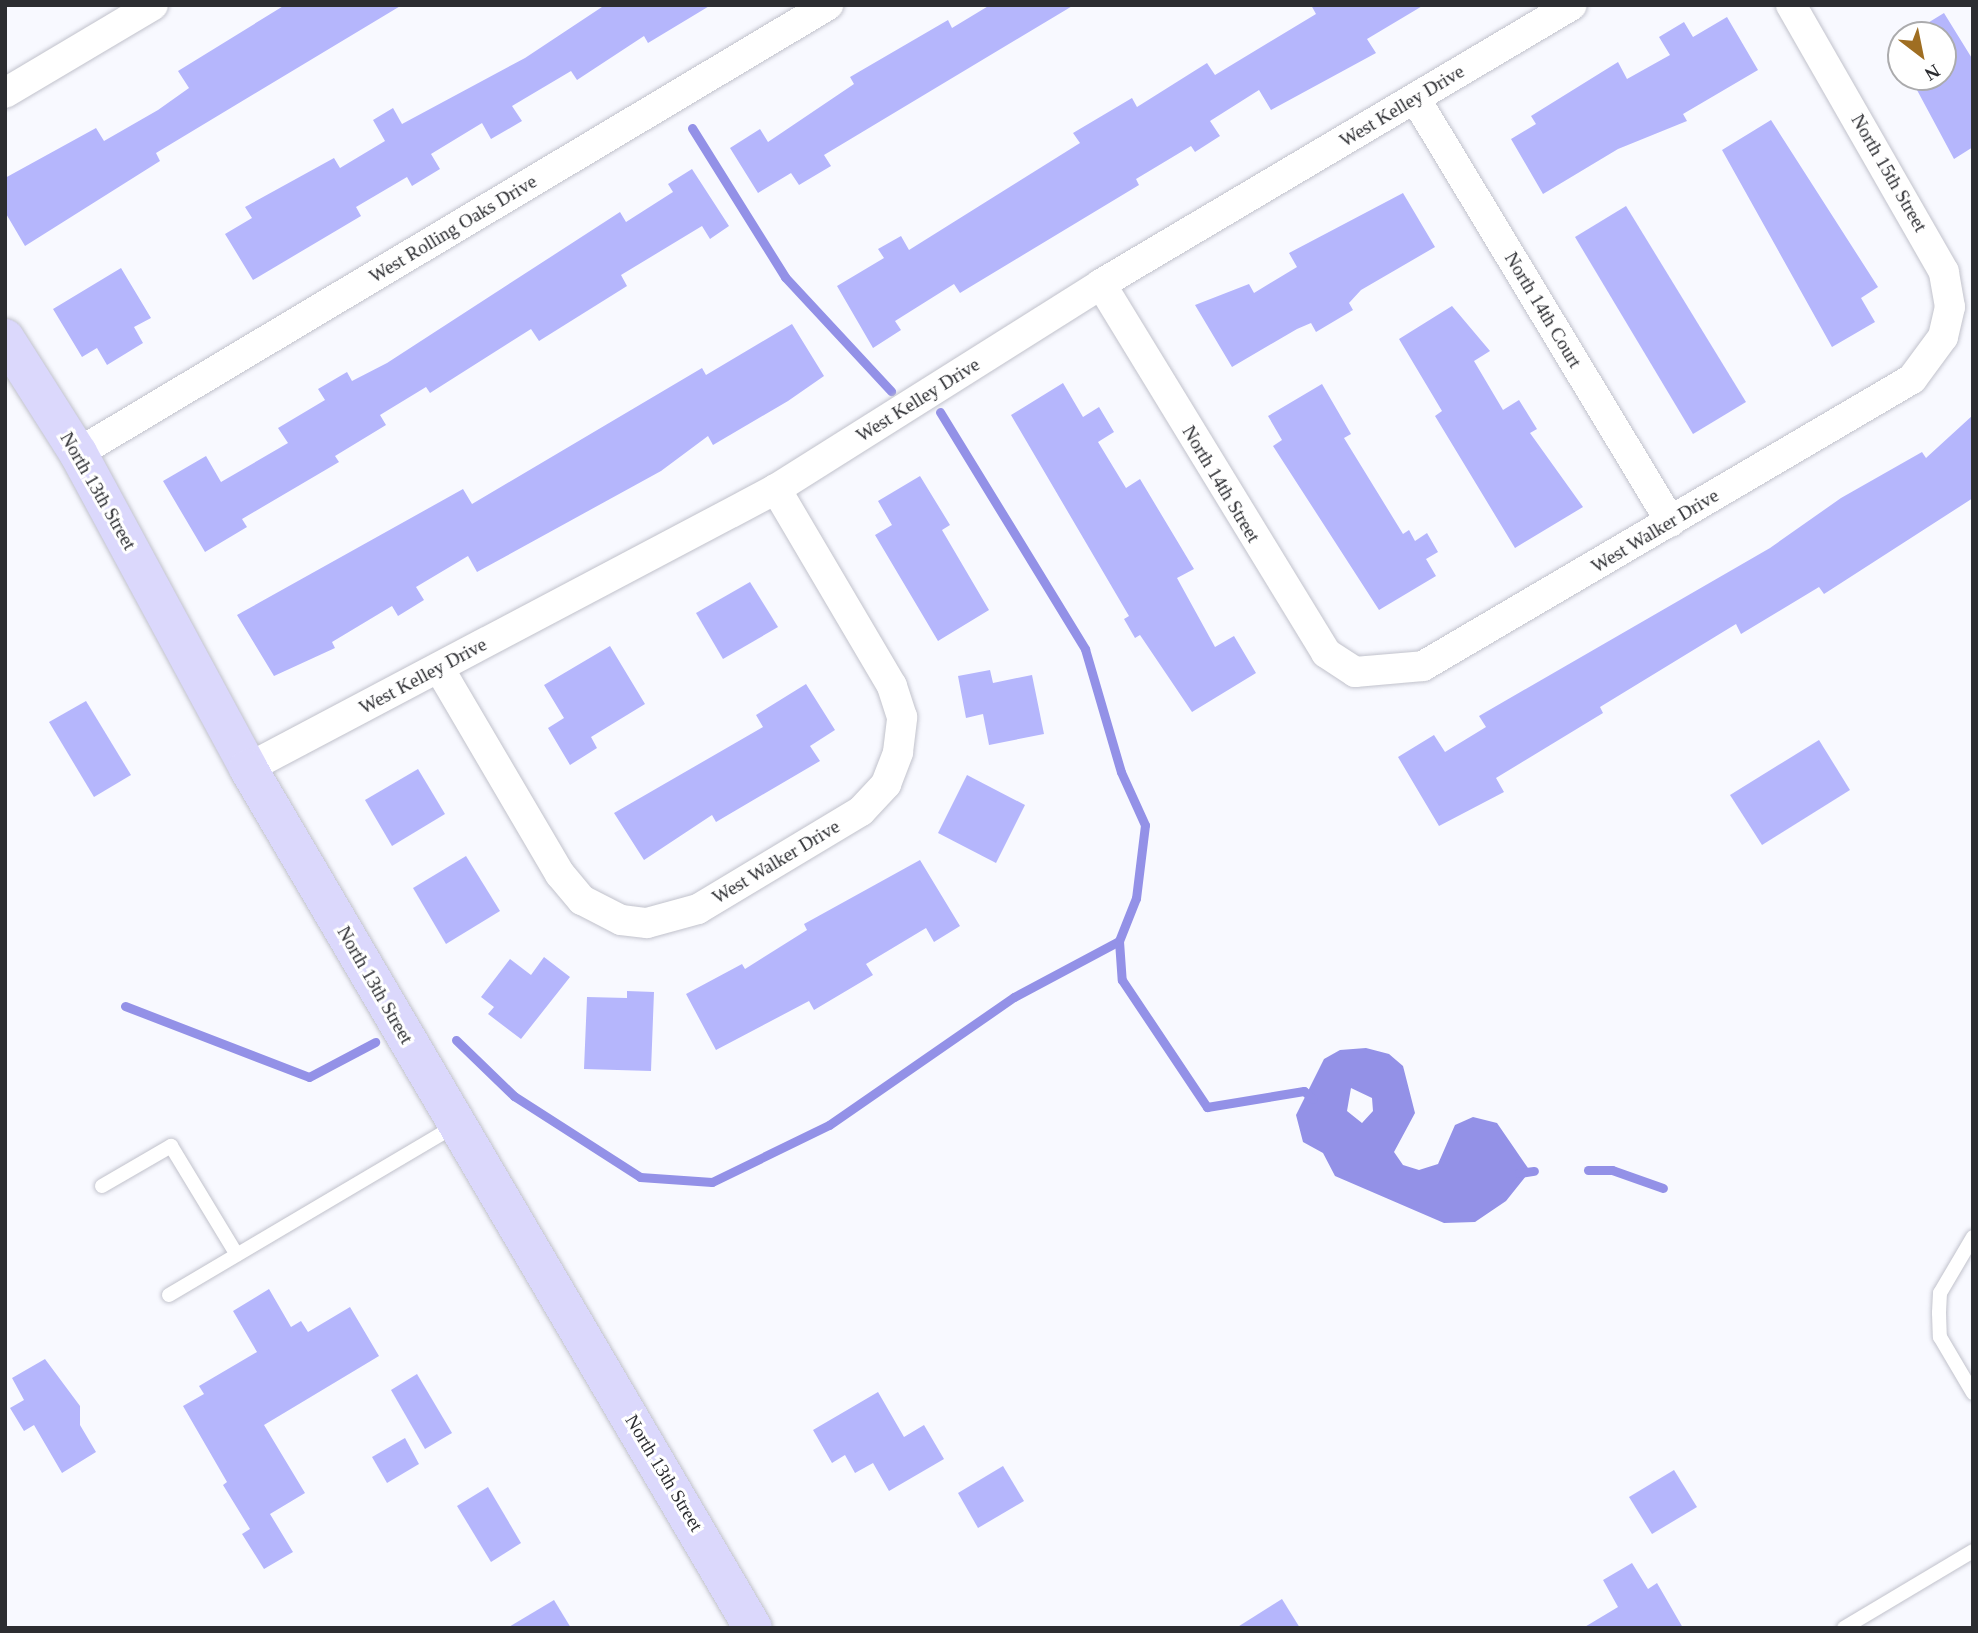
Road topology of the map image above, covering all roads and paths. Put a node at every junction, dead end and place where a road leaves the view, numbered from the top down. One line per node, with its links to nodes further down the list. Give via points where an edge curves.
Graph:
1 (153, 5): 5 (street)
2 (828, 5): 10 (street, West Rolling Oaks Drive)
3 (1572, 5): 6 (street, West Kelley Drive)
4 (1791, 5): 9 (street, North 15th Street, via 1944,272 1950,307)
5 (5, 93)
6 (1415, 98): 7 (street, West Kelley Drive); 12 (street, North 14th Court)
7 (1101, 284): 11 (street, West Kelley Drive); 14 (street, North 14th Street, via 1304,623 1326,653)
8 (7, 347): 10 (street, North 13th Street)
9 (1936, 349): 12 (street, West Walker Drive, via 1912,379)
10 (78, 453): 15 (street, North 13th Street)
11 (776, 489): 13 (street, West Kelley Drive); 13 (street, West Walker Drive, via 892,686 902,717 898,752 880,791 845,822 683,916 621,920 592,907 560,874)
12 (1671, 522): 14 (street, West Walker Drive, via 1441,658 1406,671)
13 (439, 668): 15 (street, West Kelley Drive)
14 (1355, 672)
15 (248, 768): 16 (street, North 13th Street)
16 (457, 1124): 19 (lane); 23 (street, North 13th Street)
17 (102, 1186): 19 (lane, via 171,1146)
18 (1973, 1237): 21 (lane, via 1940,1293 1939,1313 1940,1337)
19 (237, 1255): 20 (lane)
20 (169, 1295)
21 (1973, 1394)
22 (1973, 1551): 24 (lane)
23 (753, 1628)
24 (1844, 1628)

